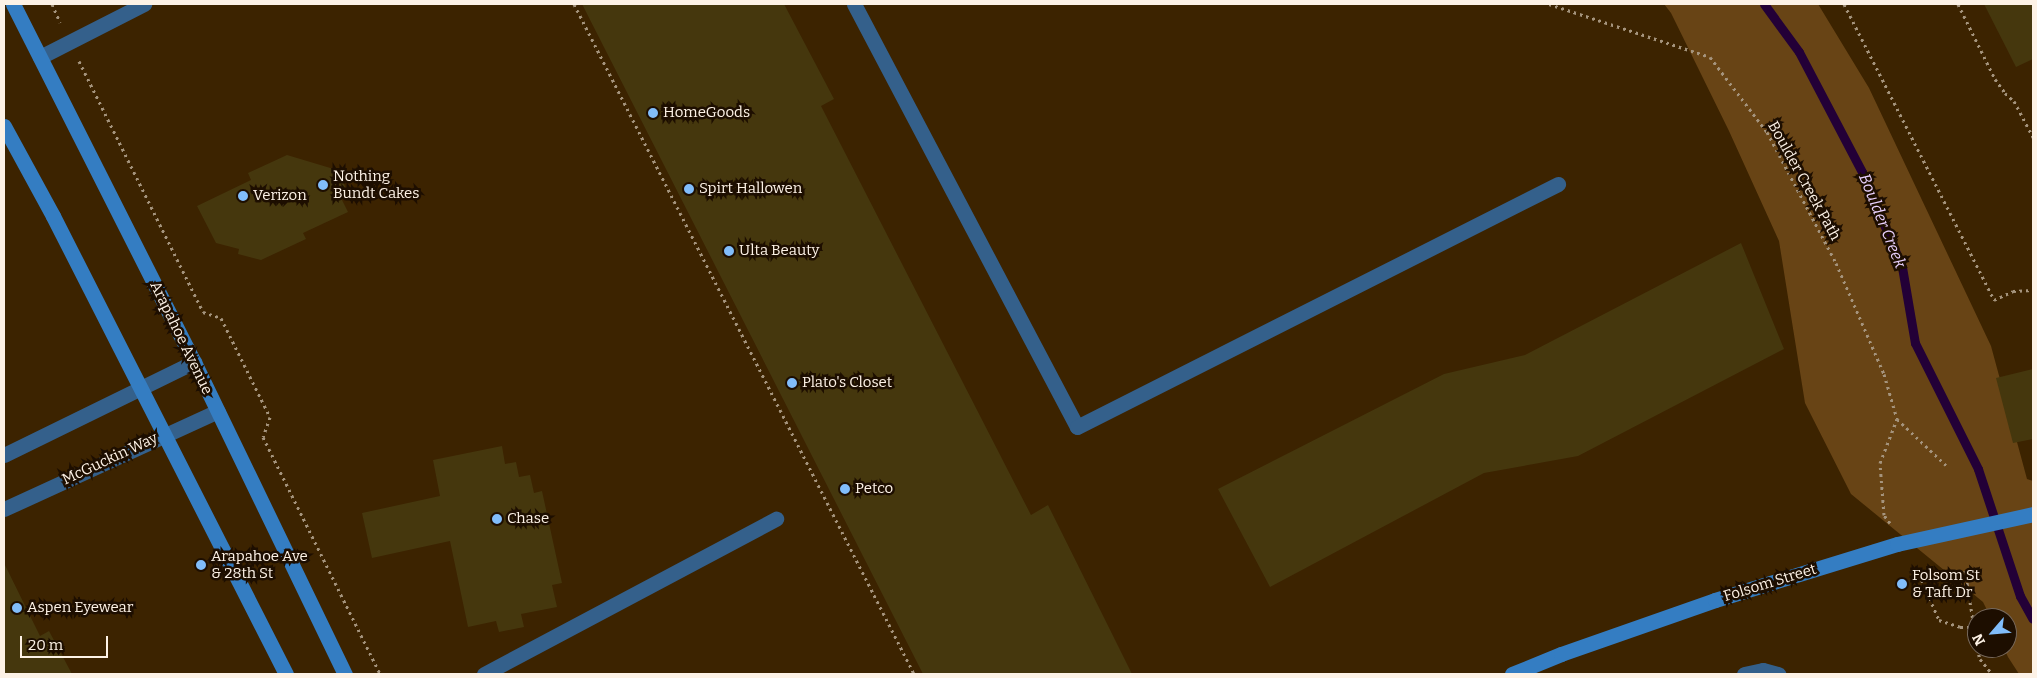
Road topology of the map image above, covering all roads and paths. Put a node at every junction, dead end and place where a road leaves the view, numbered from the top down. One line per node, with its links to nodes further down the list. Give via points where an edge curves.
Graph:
1 (13, 4): 10 (main road, Arapahoe Avenue)
2 (52, 4): 9 (path)
3 (144, 4): 9 (street)
4 (574, 4): 35 (path)
5 (854, 4): 13 (street, via 1077,427)
6 (1549, 4): 18 (path, Boulder Creek Path, via 1710,58 1767,132 1836,263 1884,374)
7 (1844, 4): 14 (path, via 1994,300 2013,291)
8 (1958, 4): 12 (path, via 1995,79 2014,101)
9 (68, 41): 10 (street); 33 (path, via 203,312 221,318 270,417 263,437)
10 (40, 57): 15 (main road, Arapahoe Avenue)
11 (4, 126): 16 (main road)
12 (2033, 138)
13 (1558, 184)
14 (2033, 290)
15 (194, 362): 16 (street); 17 (main road, Arapahoe Avenue)
16 (141, 388): 19 (main road); 20 (street)
17 (218, 411): 19 (street, McGuckin Way); 32 (main road, Arapahoe Avenue)
18 (1897, 419): 21 (path); 25 (path, via 1880,463 1884,515)
19 (163, 435): 22 (street, McGuckin Way); 31 (main road)
20 (4, 455)
21 (1948, 467)
22 (4, 509)
23 (2033, 514): 25 (main road, Folsom Street)
24 (776, 519): 34 (street)
25 (1897, 544): 36 (main road, Folsom Street, via 1655,620)
26 (1965, 570): 28 (path)
27 (1920, 574): 29 (path, via 1939,620)
28 (1970, 608)
29 (1967, 627)
30 (1980, 658): 39 (path)
31 (286, 674)
32 (345, 674)
33 (380, 674)
34 (484, 674)
35 (914, 674)
36 (1512, 674)
37 (1744, 674): 38 (street, via 1763,670)
38 (1778, 674)
39 (1992, 674)

